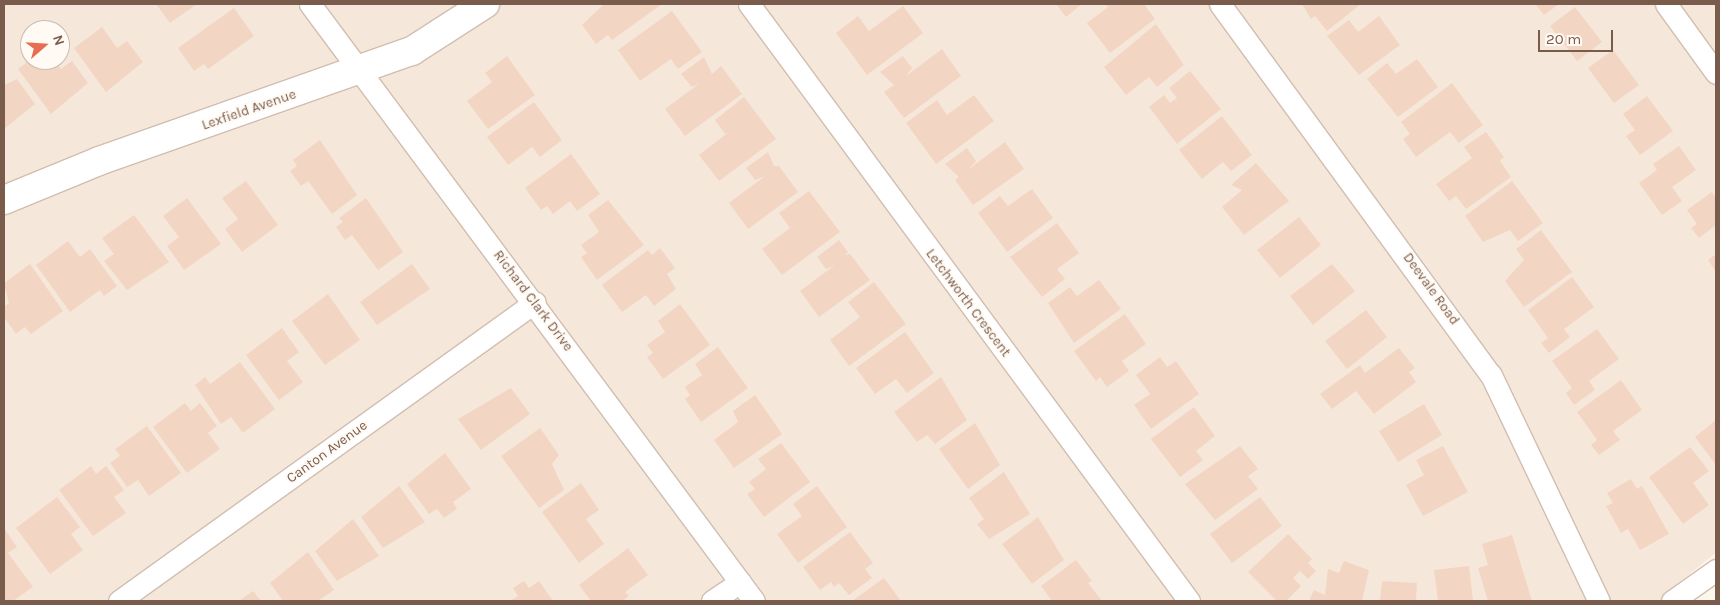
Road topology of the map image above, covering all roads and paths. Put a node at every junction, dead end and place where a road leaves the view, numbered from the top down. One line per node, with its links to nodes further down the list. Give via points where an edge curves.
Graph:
1 (310, 4): 6 (street, Richard Clark Drive)
2 (485, 4): 6 (street, Lexfield Avenue, via 412,51)
3 (748, 4): 15 (street, Letchworth Crescent)
4 (1220, 4): 16 (street, Deevale Road, via 1491,374)
5 (1666, 4): 7 (street)
6 (360, 72): 8 (street, Lexfield Avenue, via 99,160); 9 (street, Richard Clark Drive)
7 (1716, 73)
8 (4, 200)
9 (535, 302): 11 (street, Richard Clark Drive); 12 (street, Canton Avenue)
10 (1716, 570): 17 (street)
11 (740, 582): 13 (street); 14 (street, Richard Clark Drive)
12 (119, 601)
13 (712, 601)
14 (754, 601)
15 (1189, 601)
16 (1599, 601)
17 (1672, 601)

